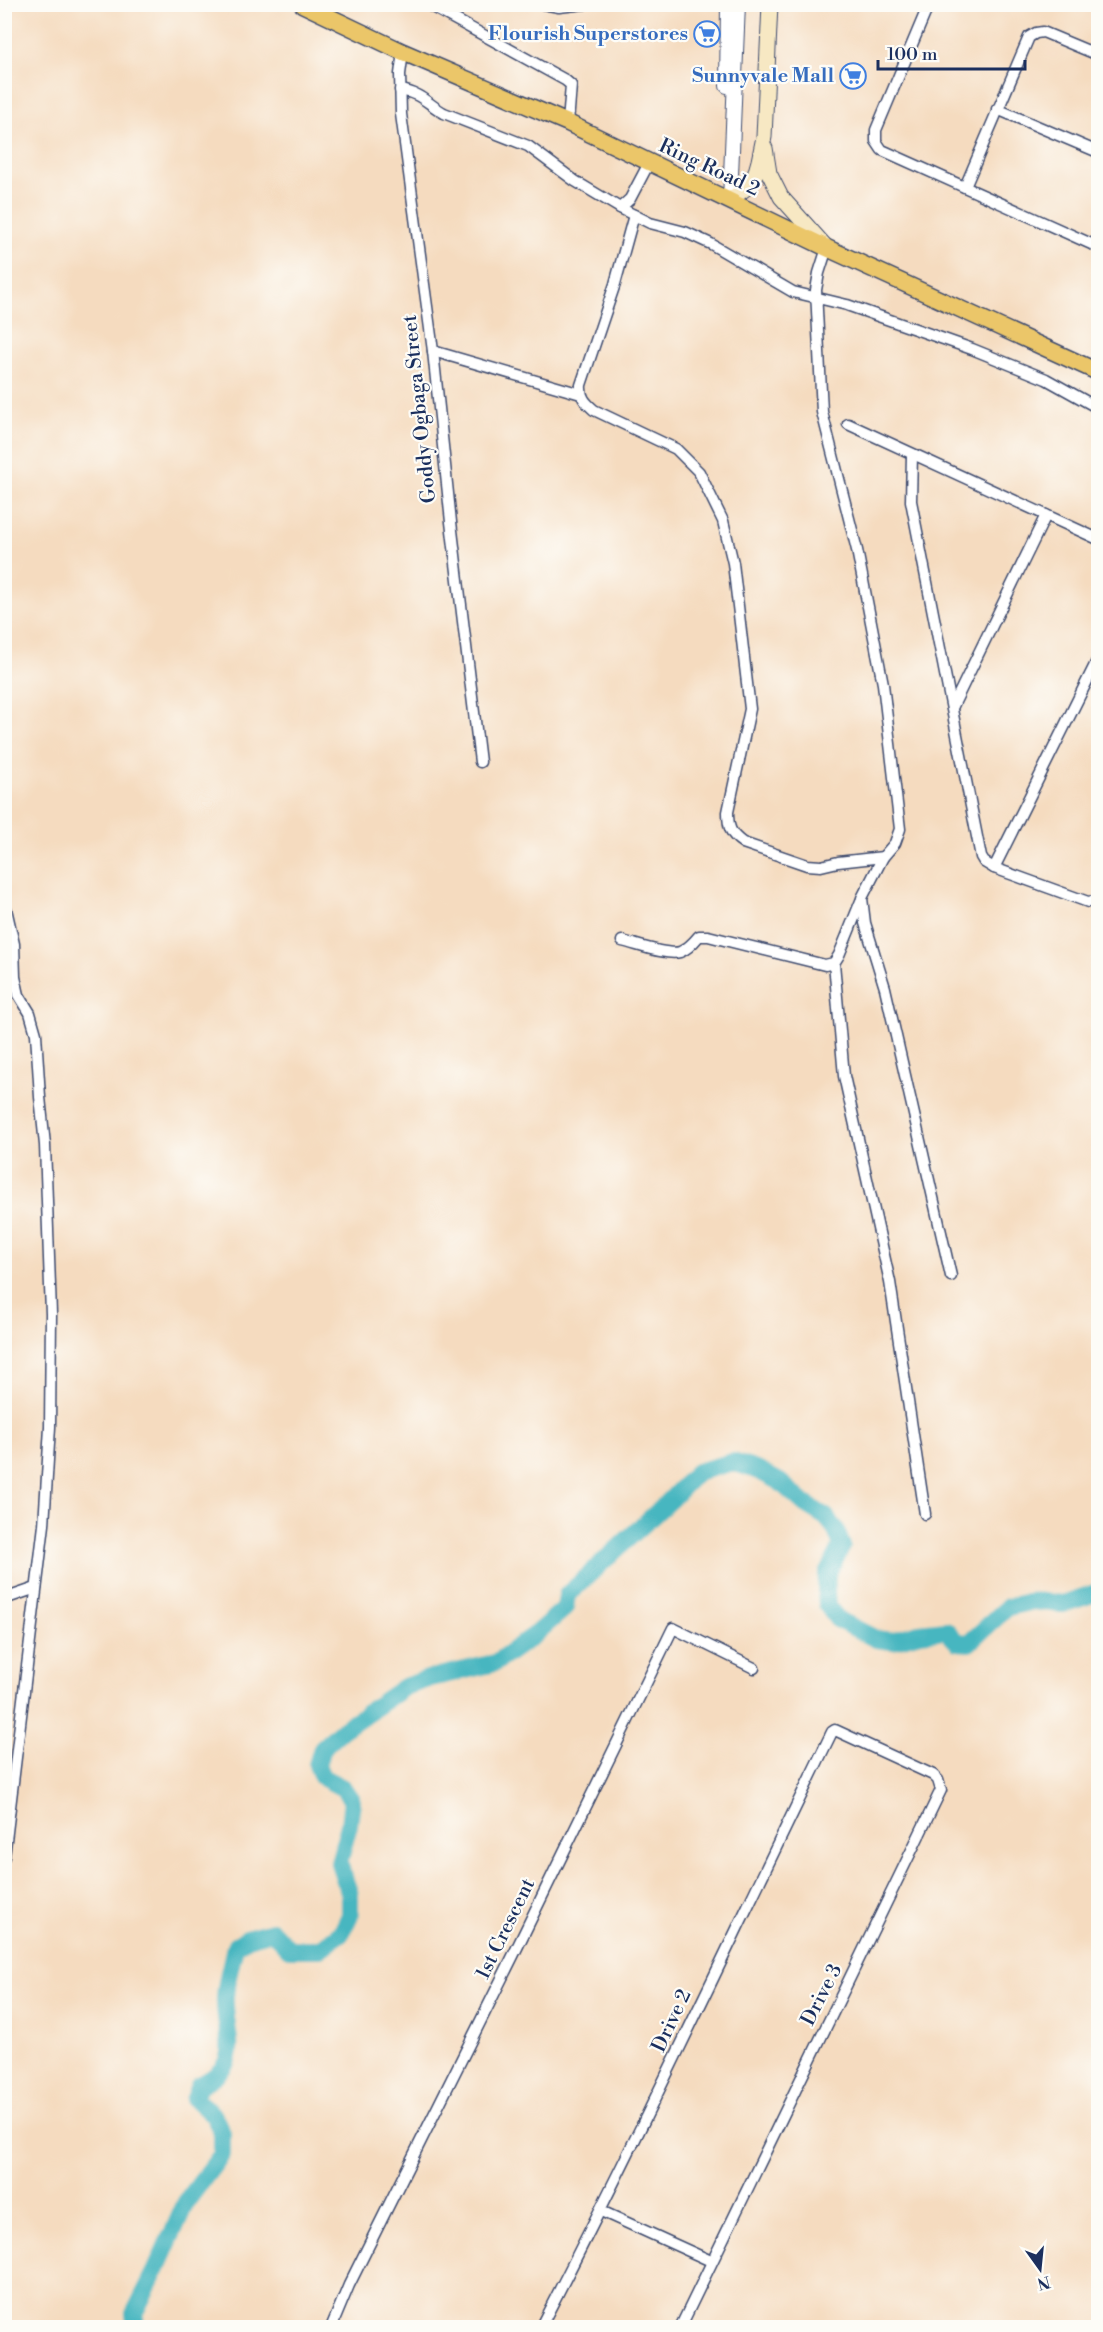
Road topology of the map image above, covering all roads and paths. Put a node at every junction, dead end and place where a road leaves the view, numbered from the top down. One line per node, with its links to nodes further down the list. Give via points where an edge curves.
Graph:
1 (302, 4): 9 (main road, Ring Road 2)
2 (427, 4): 13 (street, via 571,85)
3 (543, 4): 4 (street, via 559,8)
4 (585, 4)
5 (728, 4): 18 (street)
6 (738, 4): 18 (street)
7 (770, 4): 14 (main road)
8 (929, 4): 17 (street, via 876,130 876,141 882,150)
9 (403, 52): 11 (street, Goddy Ogbaga Street); 13 (main road, Ring Road 2)
10 (1098, 55): 12 (street, via 1043,32 1036,33 1029,37)
11 (400, 90): 19 (street, via 419,94 444,112 528,146); 24 (street, Goddy Ogbaga Street)
12 (997, 109): 15 (street); 17 (street)
13 (568, 123): 16 (main road, Ring Road 2)
14 (764, 137): 18 (main road, via 755,175 746,188); 21 (main road, via 769,172 781,197)
15 (1098, 152)
16 (649, 163): 18 (main road, Ring Road 2); 19 (street, via 630,199)
17 (965, 187): 22 (street)
18 (726, 198): 21 (main road, Ring Road 2)
19 (620, 208): 20 (street)
20 (634, 215): 23 (street, via 685,232 793,292); 26 (street)
21 (826, 247): 23 (street); 25 (main road, Ring Road 2)
22 (1098, 247)
23 (817, 297): 27 (street, via 1008,363); 35 (street, via 822,412 857,550 885,706 900,829)
24 (433, 351): 26 (street); 34 (street, Goddy Ogbaga Street)
25 (1098, 372)
26 (580, 394): 35 (street, via 594,410 676,449 699,472 723,520 734,563 750,709 728,812 728,826 734,836 743,843 807,865)
27 (1098, 408)
28 (848, 424): 29 (street)
29 (912, 454): 30 (street); 33 (street, via 911,501)
30 (1046, 515): 31 (street); 33 (street)
31 (1098, 539)
32 (1098, 659): 36 (street)
33 (952, 708): 36 (street, via 980,853 984,862)
34 (480, 762)
35 (883, 857): 37 (street)
36 (994, 868): 39 (street, via 1088,902)
37 (862, 898): 41 (street); 42 (street)
38 (4, 900): 44 (street, via 14,944 19,995 36,1034 45,1145 50,1426)
39 (1098, 900)
40 (622, 940): 41 (street, via 681,952 699,936 708,936 825,965)
41 (834, 963): 43 (street, via 844,1076 890,1282)
42 (951, 1276)
43 (925, 1514)
44 (36, 1588): 45 (street); 48 (street)
45 (4, 1599)
46 (754, 1668): 51 (street, 1st Crescent, via 673,1628)
47 (835, 1730): 49 (street, Drive 2); 50 (street, Drive 3, via 933,1775 941,1790)
48 (4, 1857)
49 (600, 2211): 50 (street); 52 (street, Drive 2)
50 (711, 2261): 53 (street, Drive 3)
51 (331, 2328)
52 (540, 2328)
53 (680, 2328)

